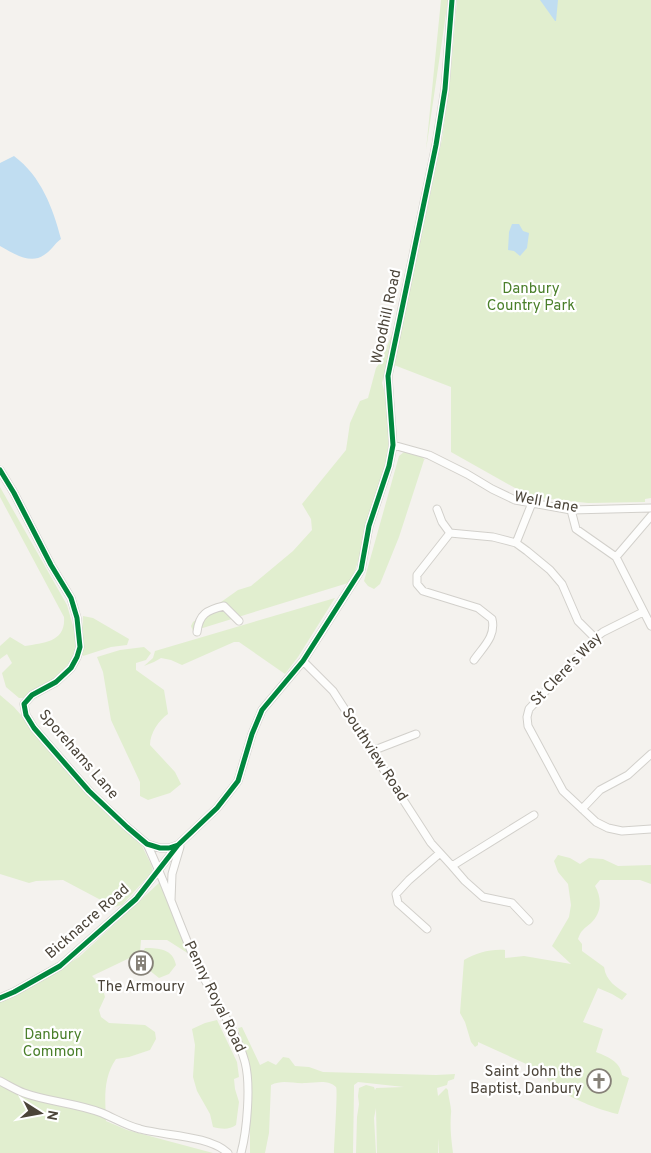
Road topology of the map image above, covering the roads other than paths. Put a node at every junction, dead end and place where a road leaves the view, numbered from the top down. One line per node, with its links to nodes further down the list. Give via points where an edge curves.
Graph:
1 (452, 0): 2 (street, Woodhill Road, via 445,89 436,145 388,376)
2 (393, 445): 4 (street, Well Lane, via 429,455 492,490); 18 (street, Woodhill Road, via 369,526 361,570)
3 (0, 470): 26 (street, Sporehams Lane, via 71,598 80,647 71,668 24,704 26,715 89,790)
4 (532, 503): 7 (street, Well Lane); 10 (street)
5 (651, 508): 7 (street, Well Lane)
6 (437, 509): 9 (street)
7 (571, 510): 11 (street, via 576,529)
8 (651, 516): 11 (street)
9 (450, 533): 10 (street); 17 (street, via 417,575 417,584 423,592 478,608 492,618 492,636)
10 (516, 543): 16 (street, via 562,584 578,621)
11 (616, 557): 12 (street)
12 (643, 612): 14 (street); 16 (street, St Clere's Way)
13 (239, 621): 15 (street, via 224,606 203,615 198,621)
14 (651, 626)
15 (197, 632)
16 (595, 638): 22 (street, St Clere's Way, via 529,708 527,717 528,726 563,790)
17 (474, 660)
18 (303, 661): 20 (street, Southview Road, via 333,691); 25 (street, Woodhill Road, via 262,710 235,787 218,808)
19 (416, 734): 20 (street)
20 (372, 751): 27 (street, Southview Road)
21 (651, 754): 22 (street, via 628,775 600,790)
22 (582, 809): 24 (street, St Clere's Way, via 608,828 622,831)
23 (534, 816): 28 (street)
24 (651, 829)
25 (180, 843): 26 (street, via 169,848); 29 (street, Woodhill Road); 30 (street, Penny Royal Road, via 172,874)
26 (147, 844): 29 (street, Sporehams Lane)
27 (440, 853): 28 (street, Southview Road); 32 (street, via 396,894 398,904)
28 (452, 866): 31 (street, Southview Road, via 483,897 512,903)
29 (159, 871): 30 (street, Penny Royal Road); 33 (street, Bicknacre Road, via 136,899 60,966)
30 (171, 902): 36 (street, Penny Royal Road, via 245,1063 248,1078 246,1132)
31 (529, 921)
32 (427, 929)
33 (0, 998)
34 (0, 1081): 35 (street, via 23,1092 101,1112 140,1129 179,1135)
35 (228, 1153)
36 (241, 1153)

